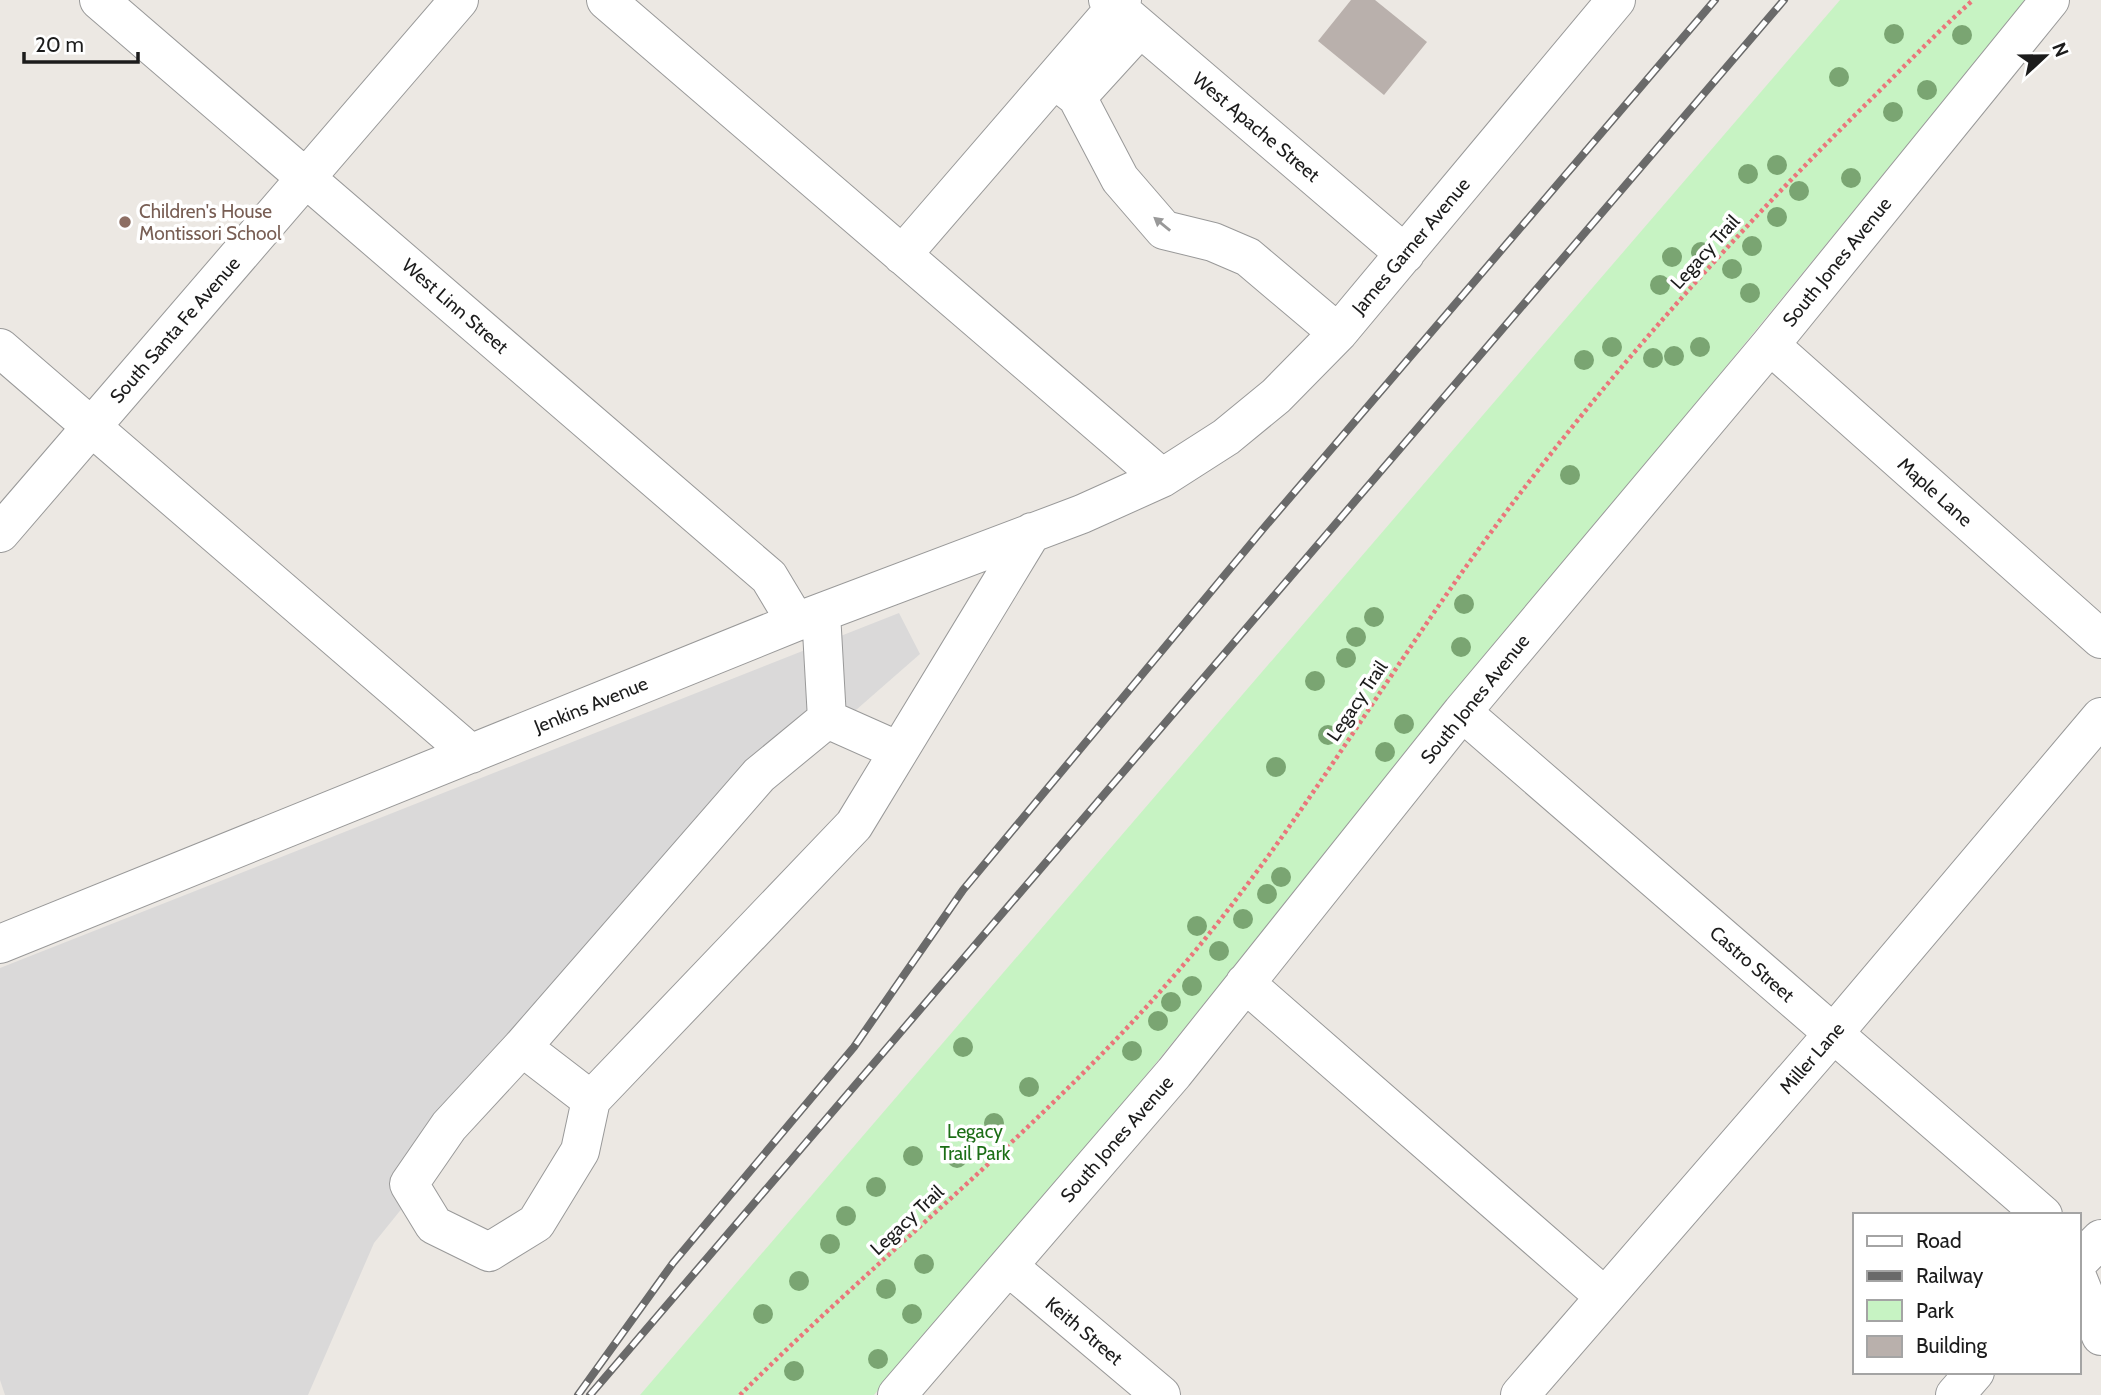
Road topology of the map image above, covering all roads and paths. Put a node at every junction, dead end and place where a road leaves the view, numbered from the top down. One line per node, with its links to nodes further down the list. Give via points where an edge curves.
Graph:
1 (99, 0): 9 (street, West Linn Street)
2 (459, 0): 9 (street, South Santa Fe Avenue)
3 (606, 0): 11 (street)
4 (1616, 0): 10 (street, James Garner Avenue)
5 (1973, 0): 39 (path, Legacy Trail, via 1773,196 1542,465 1432,615 1264,862 1174,976 1052,1105)
6 (2050, 0): 13 (street, South Jones Avenue)
7 (1122, 9): 8 (street); 10 (street, West Apache Street)
8 (1065, 88): 11 (street); 12 (street, one-way to 8, via 1248,257 1164,230 1120,179)
9 (307, 179): 15 (street, South Santa Fe Avenue); 19 (street, West Linn Street, via 769,577)
10 (1405, 254): 12 (street, James Garner Avenue)
11 (902, 255): 16 (street)
12 (1338, 333): 16 (street, James Garner Avenue, via 1276,396 1226,437)
13 (1770, 345): 20 (street, Maple Lane); 21 (street, South Jones Avenue)
14 (0, 348): 15 (street)
15 (90, 428): 17 (street, South Santa Fe Avenue); 25 (street)
16 (1172, 472): 18 (street, Jenkins Avenue, via 1145,488)
17 (0, 533)
18 (1032, 533): 19 (street, Jenkins Avenue); 24 (street)
19 (809, 618): 23 (street); 25 (street, Jenkins Avenue)
20 (2101, 639)
21 (1462, 712): 27 (street, South Jones Avenue); 28 (street, Castro Street)
22 (2101, 717): 28 (street, Miller Lane)
23 (827, 719): 24 (street); 29 (street, via 759,775)
24 (899, 751): 30 (street, via 854,825)
25 (471, 754): 26 (street, Jenkins Avenue)
26 (0, 944)
27 (1245, 983): 34 (street, South Jones Avenue); 36 (street)
28 (1833, 1034): 31 (street, Castro Street); 36 (street, Miller Lane)
29 (522, 1046): 30 (street); 30 (street, via 449,1126 409,1184 434,1225 489,1252 536,1223 580,1151)
30 (591, 1100)
31 (2041, 1213)
32 (2101, 1240): 33 (street)
33 (2080, 1260)
34 (1008, 1266): 40 (street, South Jones Avenue); 41 (street, Keith Street)
35 (2080, 1284): 37 (street)
36 (1605, 1297): 42 (street, Miller Lane)
37 (2101, 1336)
38 (1973, 1374): 43 (street)
39 (740, 1395)
40 (897, 1395)
41 (1161, 1395)
42 (1520, 1395)
43 (1955, 1395)

